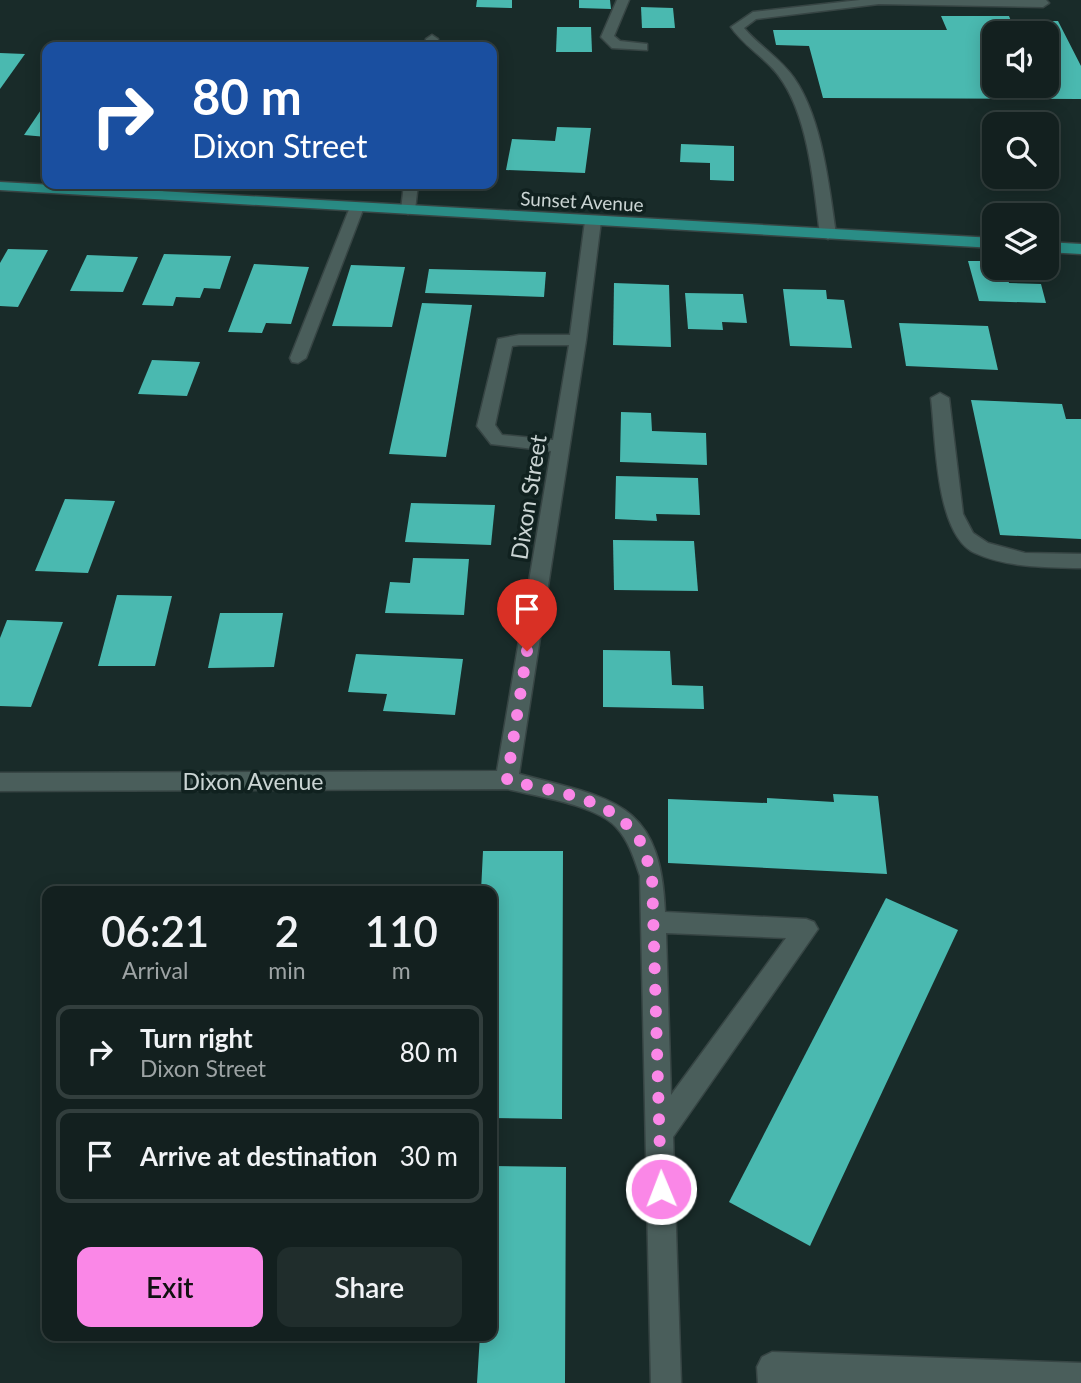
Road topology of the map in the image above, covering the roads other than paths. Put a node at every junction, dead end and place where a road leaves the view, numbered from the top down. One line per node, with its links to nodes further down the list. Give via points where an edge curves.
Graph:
1 (623, 0): 4 (street, via 607,37 617,45)
2 (873, 1): 3 (street); 12 (street, via 753,16 737,27 790,81 818,174)
3 (1043, 3)
4 (642, 47)
5 (0, 186): 6 (main road, Sunset Avenue)
6 (42, 187)
7 (158, 189): 9 (main road, Sunset Avenue)
8 (410, 189): 10 (street)
9 (357, 207): 10 (main road, Sunset Avenue); 17 (street)
10 (408, 209): 11 (main road, Sunset Avenue)
11 (593, 221): 12 (main road, Sunset Avenue); 16 (street, Dixon Street)
12 (828, 234): 13 (main road, Sunset Avenue)
13 (982, 242)
14 (1059, 247): 15 (main road)
15 (1081, 248)
16 (578, 340): 19 (street, Dixon Street); 19 (street, via 504,343 486,426 497,440)
17 (298, 358)
18 (940, 398): 20 (street, via 954,514 966,537 981,548 1016,558)
19 (561, 446): 21 (street, Dixon Street)
20 (1081, 561)
21 (507, 780): 22 (street, Dixon Avenue); 23 (street, Dixon Avenue, via 594,803 622,818 640,842 652,876)
22 (0, 782)
23 (654, 922): 24 (street, Dixon Avenue); 24 (street, via 806,929)
24 (659, 1134): 27 (street, Dixon Avenue)
25 (772, 1375): 26 (street)
26 (1081, 1378)
27 (666, 1383)

